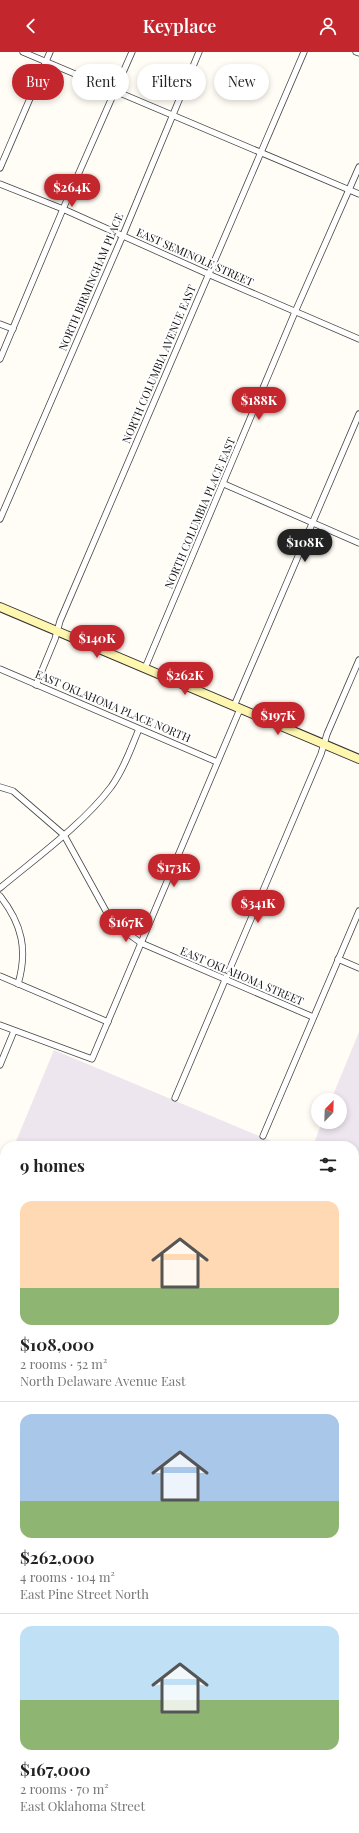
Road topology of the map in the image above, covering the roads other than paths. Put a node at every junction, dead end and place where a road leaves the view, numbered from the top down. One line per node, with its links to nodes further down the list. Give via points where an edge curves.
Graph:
1 (23, 52): 8 (street)
2 (50, 52): 8 (street)
3 (132, 52): 9 (street)
4 (199, 52): 13 (street, NORTH BIRMINGHAM PLACE)
5 (304, 52): 14 (street, NORTH COLUMBIA AVENUE EAST)
6 (356, 52): 7 (street)
7 (359, 53)
8 (46, 62): 10 (street); 16 (street)
9 (127, 64)
10 (72, 73)
11 (129, 97): 13 (street)
12 (111, 100): 20 (street)
13 (172, 114): 14 (street); 21 (street, NORTH BIRMINGHAM PLACE)
14 (261, 153): 18 (street); 22 (street, NORTH COLUMBIA AVENUE EAST)
15 (359, 167): 18 (street, NORTH COLUMBIA PLACE EAST)
16 (0, 168)
17 (0, 184): 20 (street, EAST SEMINOLE STREET)
18 (349, 190): 19 (street); 23 (street, NORTH COLUMBIA PLACE EAST)
19 (359, 194)
20 (63, 209): 21 (street, EAST SEMINOLE STREET); 25 (street)
21 (123, 235): 22 (street, EAST SEMINOLE STREET); 30 (street, NORTH BIRMINGHAM PLACE)
22 (208, 274): 23 (street, EAST SEMINOLE STREET); 34 (street, NORTH COLUMBIA AVENUE EAST)
23 (295, 312): 26 (street, EAST SEMINOLE STREET); 29 (street, NORTH COLUMBIA PLACE EAST)
24 (0, 324): 25 (street)
25 (13, 329): 27 (street)
26 (359, 339)
27 (0, 359)
28 (359, 414): 31 (street)
29 (224, 484): 31 (street); 36 (street, NORTH COLUMBIA PLACE EAST)
30 (0, 519)
31 (313, 522): 32 (street); 39 (street)
32 (359, 543)
33 (0, 607): 34 (main road)
34 (57, 631): 36 (main road); 38 (street, NORTH COLUMBIA AVENUE EAST)
35 (359, 660): 41 (street)
36 (145, 668): 39 (main road)
37 (0, 669): 38 (street, EAST OKLAHOMA PLACE NORTH)
38 (36, 685): 40 (street, EAST OKLAHOMA PLACE NORTH)
39 (237, 708): 41 (main road); 43 (street)
40 (140, 729): 43 (street, EAST OKLAHOMA PLACE NORTH); 45 (street, via 125,764 111,787)
41 (324, 744): 42 (main road); 53 (street)
42 (359, 759)
43 (217, 762): 49 (street)
44 (0, 787): 45 (street, EAST OKLAHOMA STREET, via 13,791)
45 (64, 835): 46 (street); 49 (street, EAST OKLAHOMA STREET, via 112,922)
46 (0, 888)
47 (0, 896): 54 (street, via 10,909 22,940 22,969)
48 (359, 911): 50 (street)
49 (141, 943): 53 (street, EAST OKLAHOMA STREET); 56 (street)
50 (338, 959): 51 (street); 55 (street)
51 (359, 968)
52 (0, 976): 54 (street)
53 (225, 979): 55 (street, EAST OKLAHOMA STREET); 60 (street)
54 (18, 984): 56 (street)
55 (313, 1017): 61 (street)
56 (108, 1022): 58 (street, via 92,1059)
57 (0, 1025): 58 (street)
58 (14, 1031): 59 (street)
59 (0, 1065)
60 (175, 1098)
61 (264, 1136)

